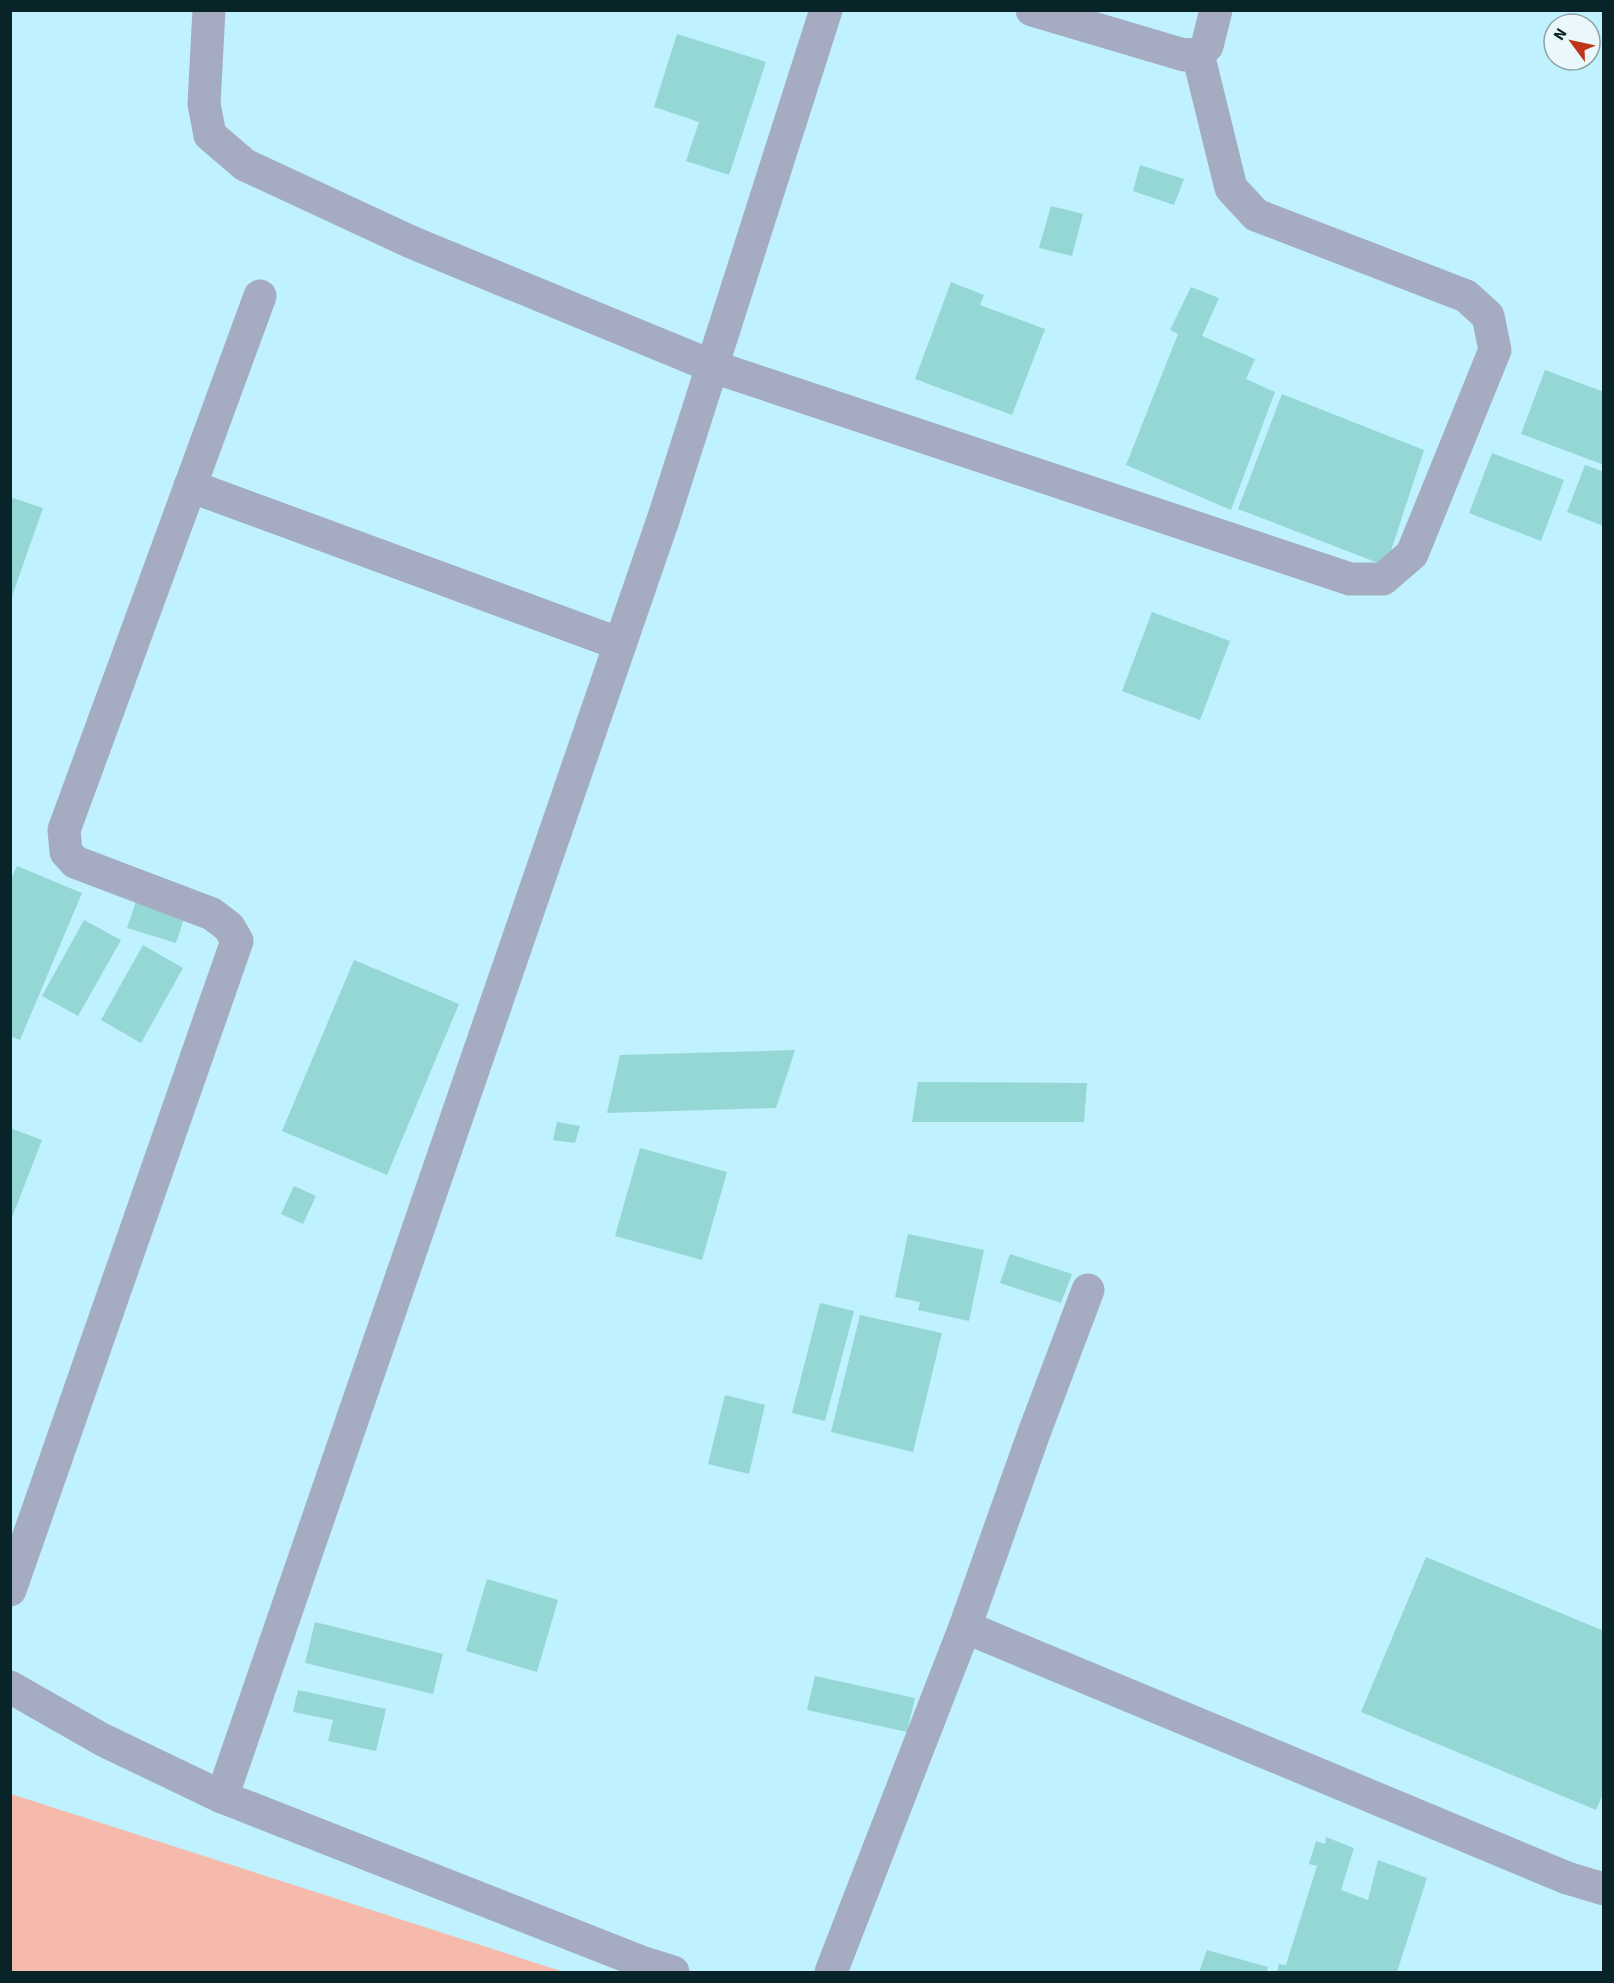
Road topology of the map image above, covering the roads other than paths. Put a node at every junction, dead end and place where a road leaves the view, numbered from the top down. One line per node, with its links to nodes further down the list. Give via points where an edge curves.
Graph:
1 (209, 10): 7 (street, via 204,104 210,135 245,165 411,242)
2 (826, 10): 7 (street)
3 (1032, 10): 5 (street, via 1184,55)
4 (1216, 10): 5 (street, via 1207,46)
5 (1198, 54): 7 (street, via 1231,188 1256,215 1466,296 1488,316 1495,350 1412,554 1383,579 1350,579)
6 (260, 296): 8 (street)
7 (714, 367): 9 (street)
8 (190, 486): 9 (street); 11 (street, via 64,830 66,852 75,862 212,914 230,927 237,941)
9 (621, 644): 14 (street)
10 (1088, 1290): 12 (street)
11 (10, 1590)
12 (965, 1626): 15 (street, via 1557,1873); 17 (street)
13 (10, 1687): 14 (street, via 103,1740)
14 (222, 1797): 16 (street, via 644,1964)
15 (1604, 1889)
16 (674, 1972)
17 (831, 1972)

